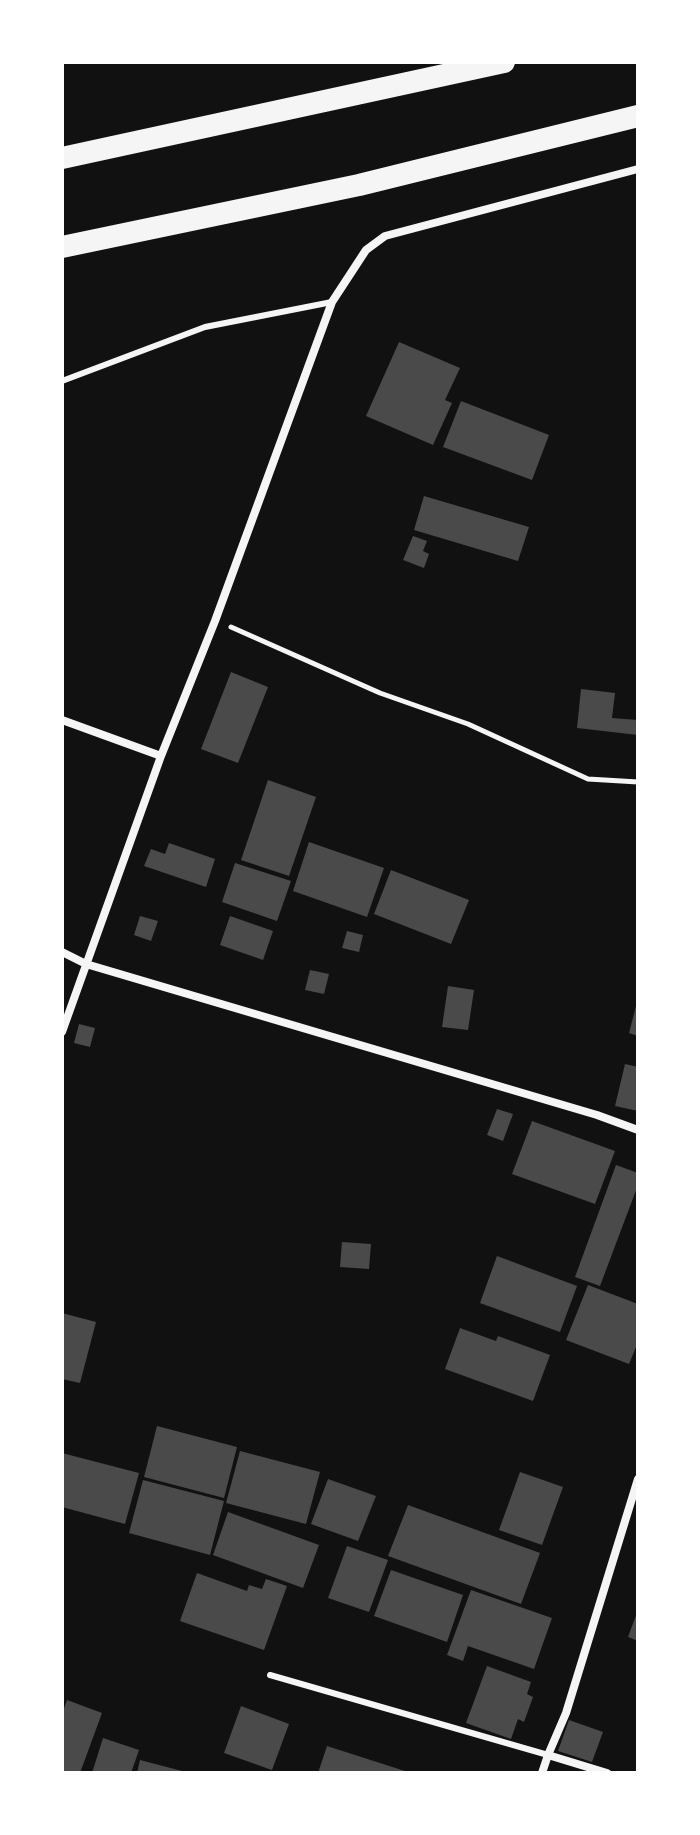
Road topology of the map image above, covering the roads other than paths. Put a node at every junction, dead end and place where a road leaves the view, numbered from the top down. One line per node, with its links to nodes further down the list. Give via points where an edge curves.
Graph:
1 (504, 62): 3 (highway)
2 (638, 116): 5 (highway, via 359,185)
3 (62, 158)
4 (638, 169): 6 (street, via 385,236 366,250)
5 (62, 247)
6 (332, 302): 7 (lane, via 205,327); 9 (street)
7 (62, 381)
8 (62, 720): 9 (street)
9 (161, 756): 11 (street)
10 (62, 952): 11 (street)
11 (86, 964): 12 (street); 13 (street)
12 (62, 1032)
13 (638, 1130)
14 (638, 1479): 16 (street, via 566,1713)
15 (270, 1675): 16 (lane)
16 (548, 1755): 17 (street); 18 (street)
17 (542, 1773)
18 (607, 1773)

